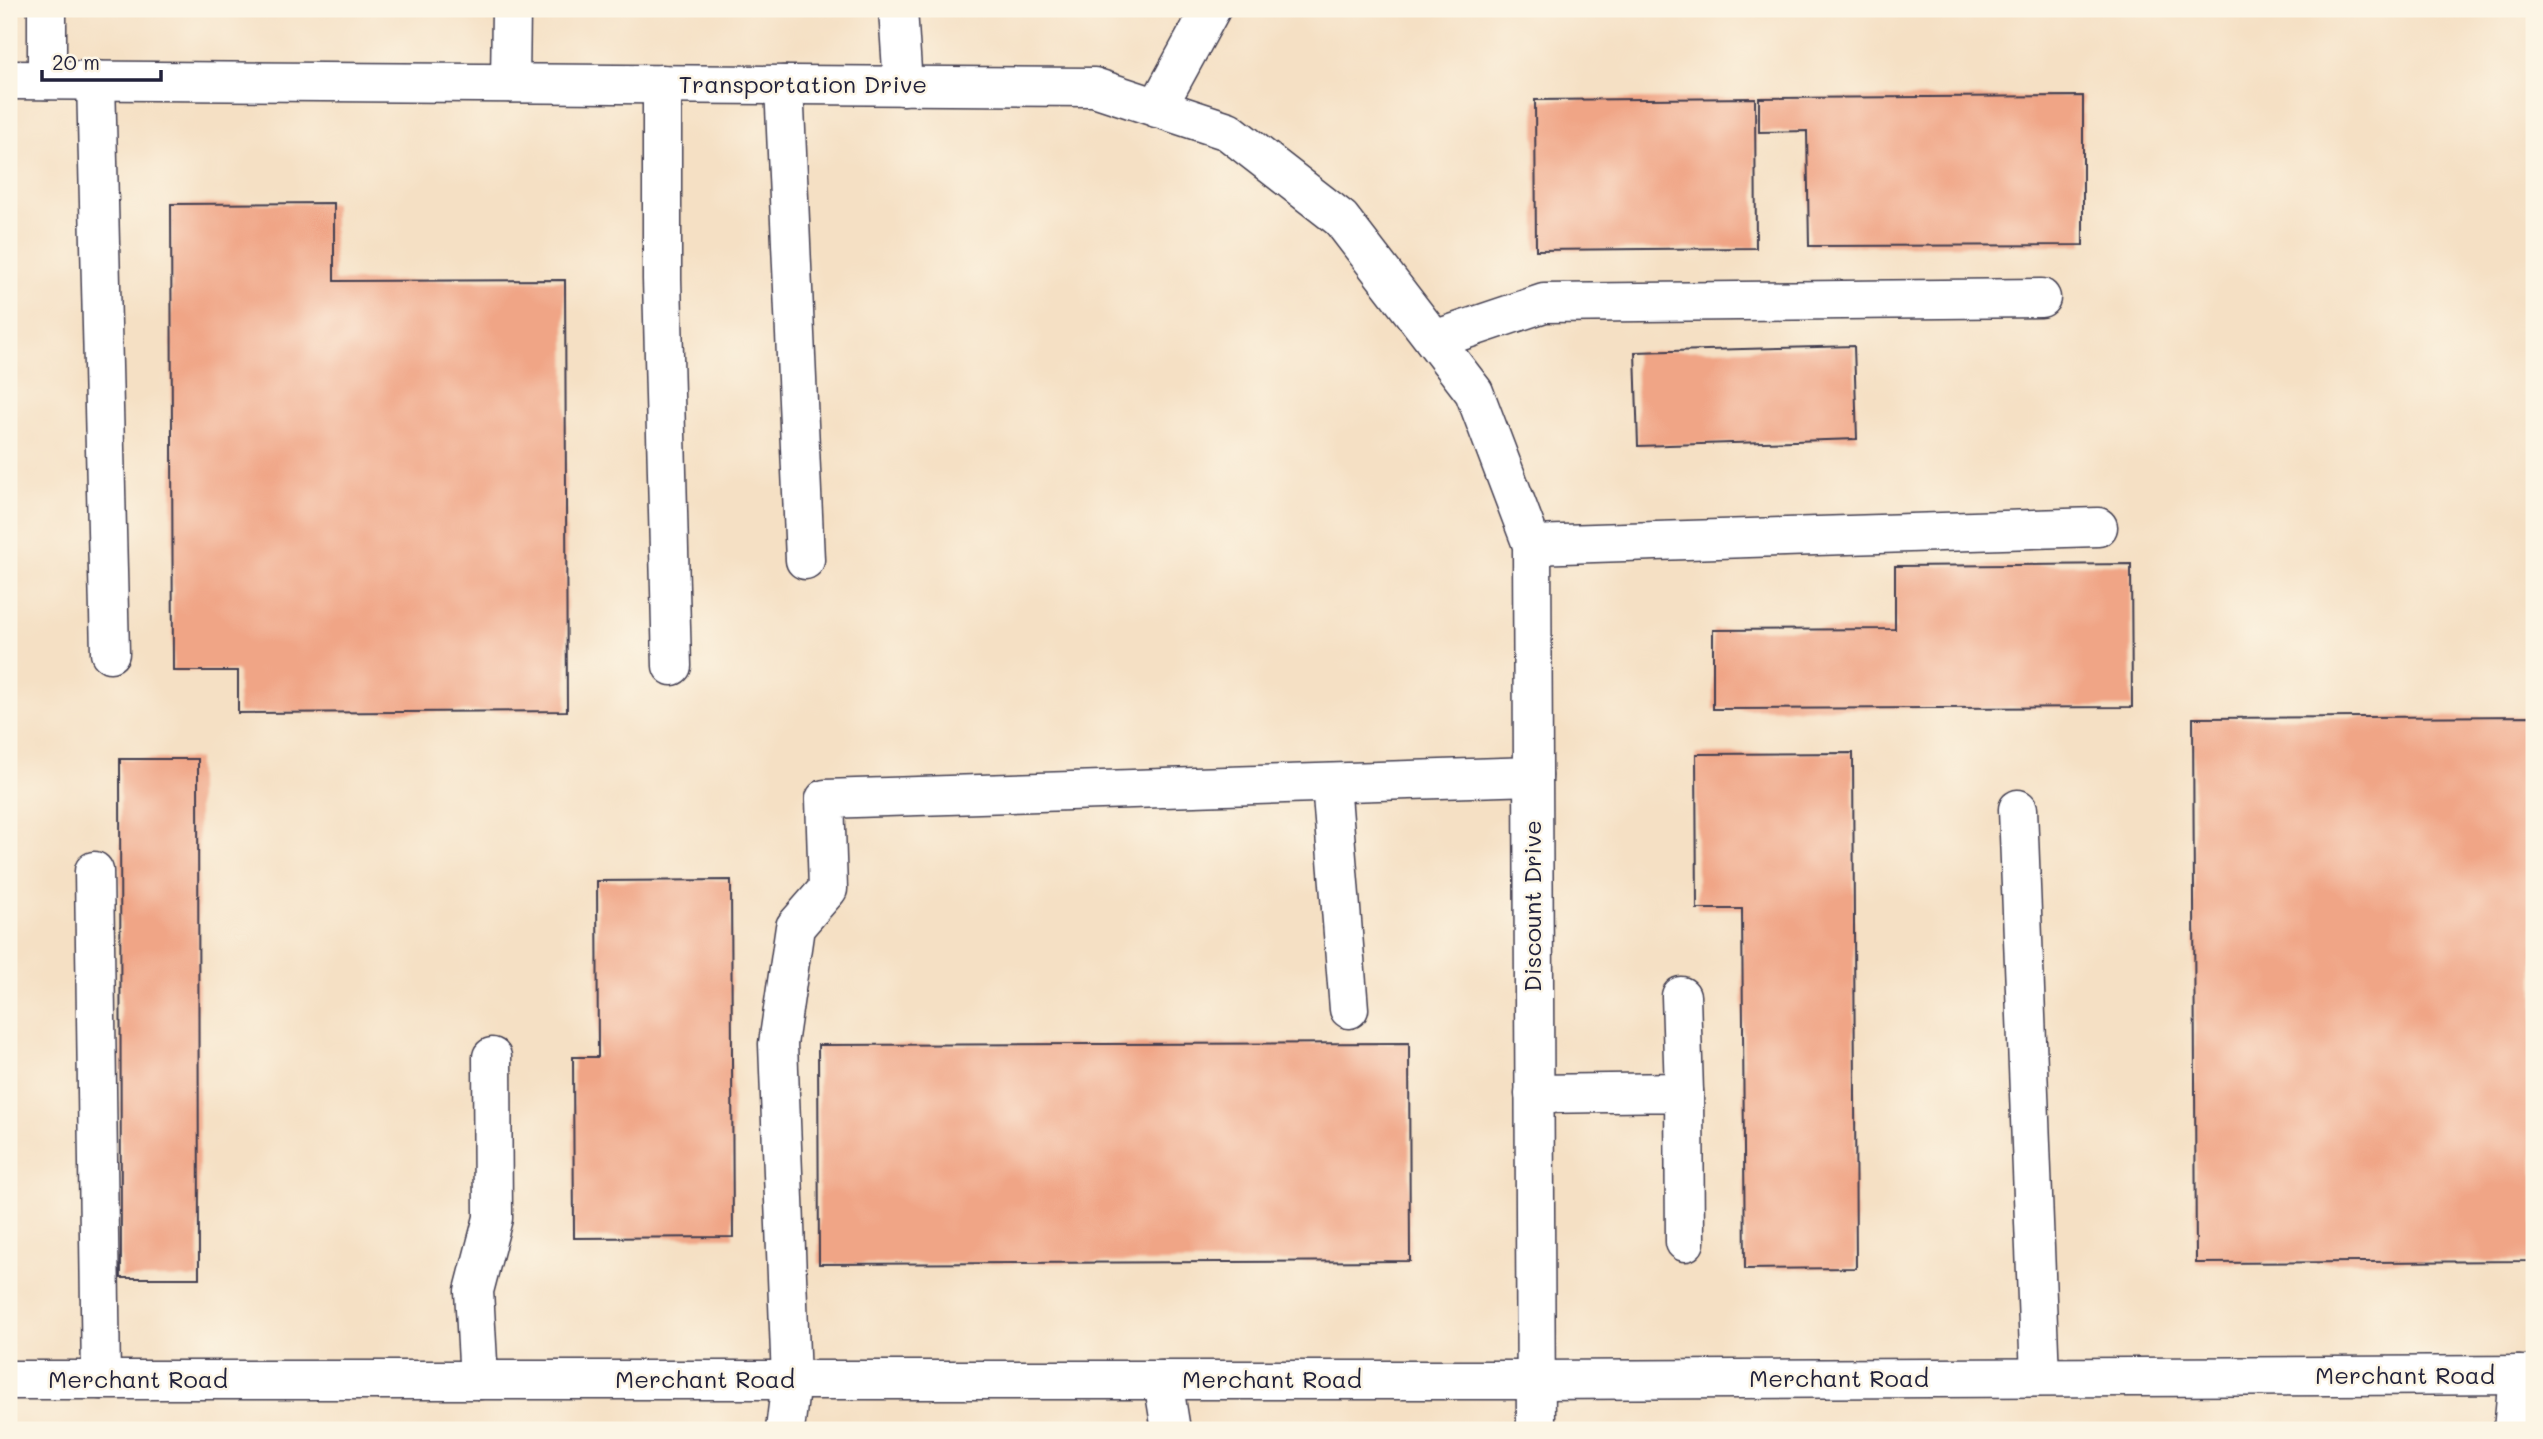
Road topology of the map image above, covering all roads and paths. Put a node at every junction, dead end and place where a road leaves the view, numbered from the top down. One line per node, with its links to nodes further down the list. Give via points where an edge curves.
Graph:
1 (47, 9): 6 (street)
2 (511, 9): 8 (street)
3 (898, 9): 11 (street)
4 (1211, 9): 12 (street)
5 (9, 80): 6 (street, Transportation Drive)
6 (47, 80): 7 (street, Transportation Drive)
7 (96, 80): 8 (street, Transportation Drive); 19 (street)
8 (510, 83): 9 (street, Transportation Drive)
9 (662, 84): 10 (street, Transportation Drive); 20 (street)
10 (784, 85): 11 (street, Transportation Drive); 18 (street)
11 (903, 86): 12 (street, Transportation Drive, via 1094,87)
12 (1157, 108): 14 (street, Transportation Drive, via 1228,131 1341,219)
13 (2041, 298): 14 (street, via 1544,303)
14 (1434, 340): 15 (street, Transportation Drive)
15 (1474, 392): 17 (street, Discount Drive)
16 (2098, 527): 17 (street)
17 (1532, 545): 21 (street, Discount Drive)
18 (806, 560)
19 (110, 653)
20 (672, 666)
21 (1533, 776): 22 (street); 29 (street, Discount Drive)
22 (1331, 783): 26 (street); 36 (street, via 825,799 828,889 795,927 778,1044)
23 (2018, 810): 32 (street)
24 (94, 871): 34 (street)
25 (1681, 996): 28 (street)
26 (1349, 1009)
27 (492, 1057): 35 (street, via 494,1218 474,1291)
28 (1684, 1091): 29 (street); 30 (street)
29 (1534, 1094): 38 (street, Discount Drive)
30 (1685, 1242)
31 (2526, 1375): 32 (street, Merchant Road); 42 (street)
32 (2040, 1377): 38 (street, Merchant Road)
33 (9, 1380): 34 (street, Merchant Road)
34 (101, 1380): 35 (street, Merchant Road)
35 (479, 1380): 36 (street, Merchant Road)
36 (791, 1380): 37 (street, Merchant Road); 39 (street)
37 (1163, 1380): 38 (street, Merchant Road); 40 (street)
38 (1535, 1380): 41 (street, Discount Drive)
39 (785, 1430)
40 (1171, 1430)
41 (1536, 1430)
42 (2514, 1430)

